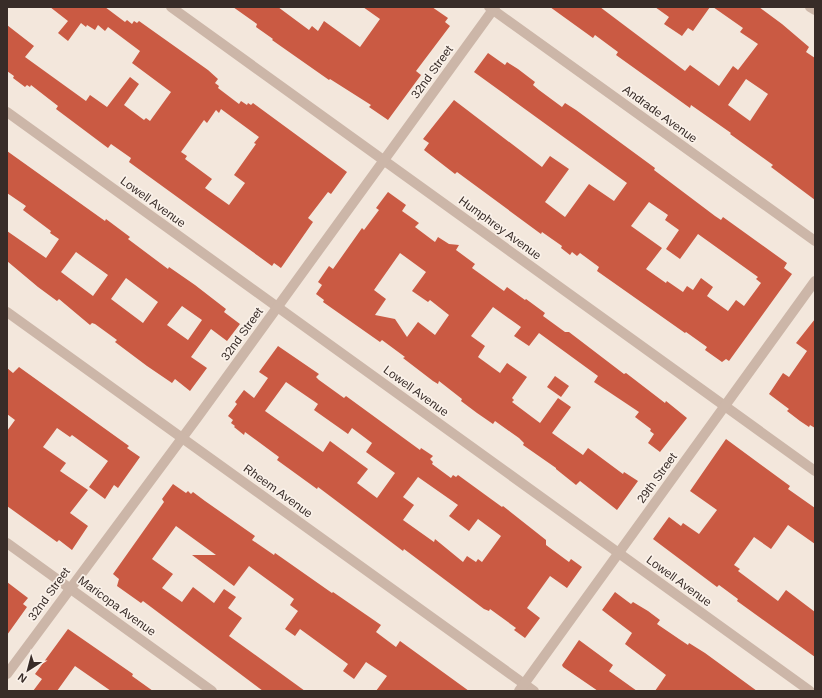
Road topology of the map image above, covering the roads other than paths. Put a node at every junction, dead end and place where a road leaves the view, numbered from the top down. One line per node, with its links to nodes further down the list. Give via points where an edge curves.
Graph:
1 (171, 7): 6 (street, Humphrey Avenue)
2 (810, 7): 4 (street)
3 (493, 8): 6 (street, 32nd Street); 7 (street, Andrade Avenue)
4 (815, 10)
5 (7, 112): 9 (street, Lowell Avenue)
6 (384, 161): 9 (street, 32nd Street); 11 (street, Humphrey Avenue)
7 (815, 241)
8 (815, 281): 11 (street, 29th Street)
9 (277, 308): 12 (street, 32nd Street); 15 (street, Lowell Avenue)
10 (7, 312): 12 (street, Rheem Avenue)
11 (725, 406): 13 (street, Humphrey Avenue); 15 (street, 29th Street)
12 (182, 438): 16 (street, 32nd Street); 18 (street, Rheem Avenue)
13 (815, 471)
14 (7, 543): 16 (street, Maricopa Avenue)
15 (618, 553): 18 (street, 29th Street); 21 (street, Lowell Avenue)
16 (70, 588): 17 (street, 32nd Street); 19 (street, Maricopa Avenue)
17 (7, 674)
18 (522, 688): 20 (street, Rheem Avenue)
19 (212, 691)
20 (534, 691)
21 (810, 691)

